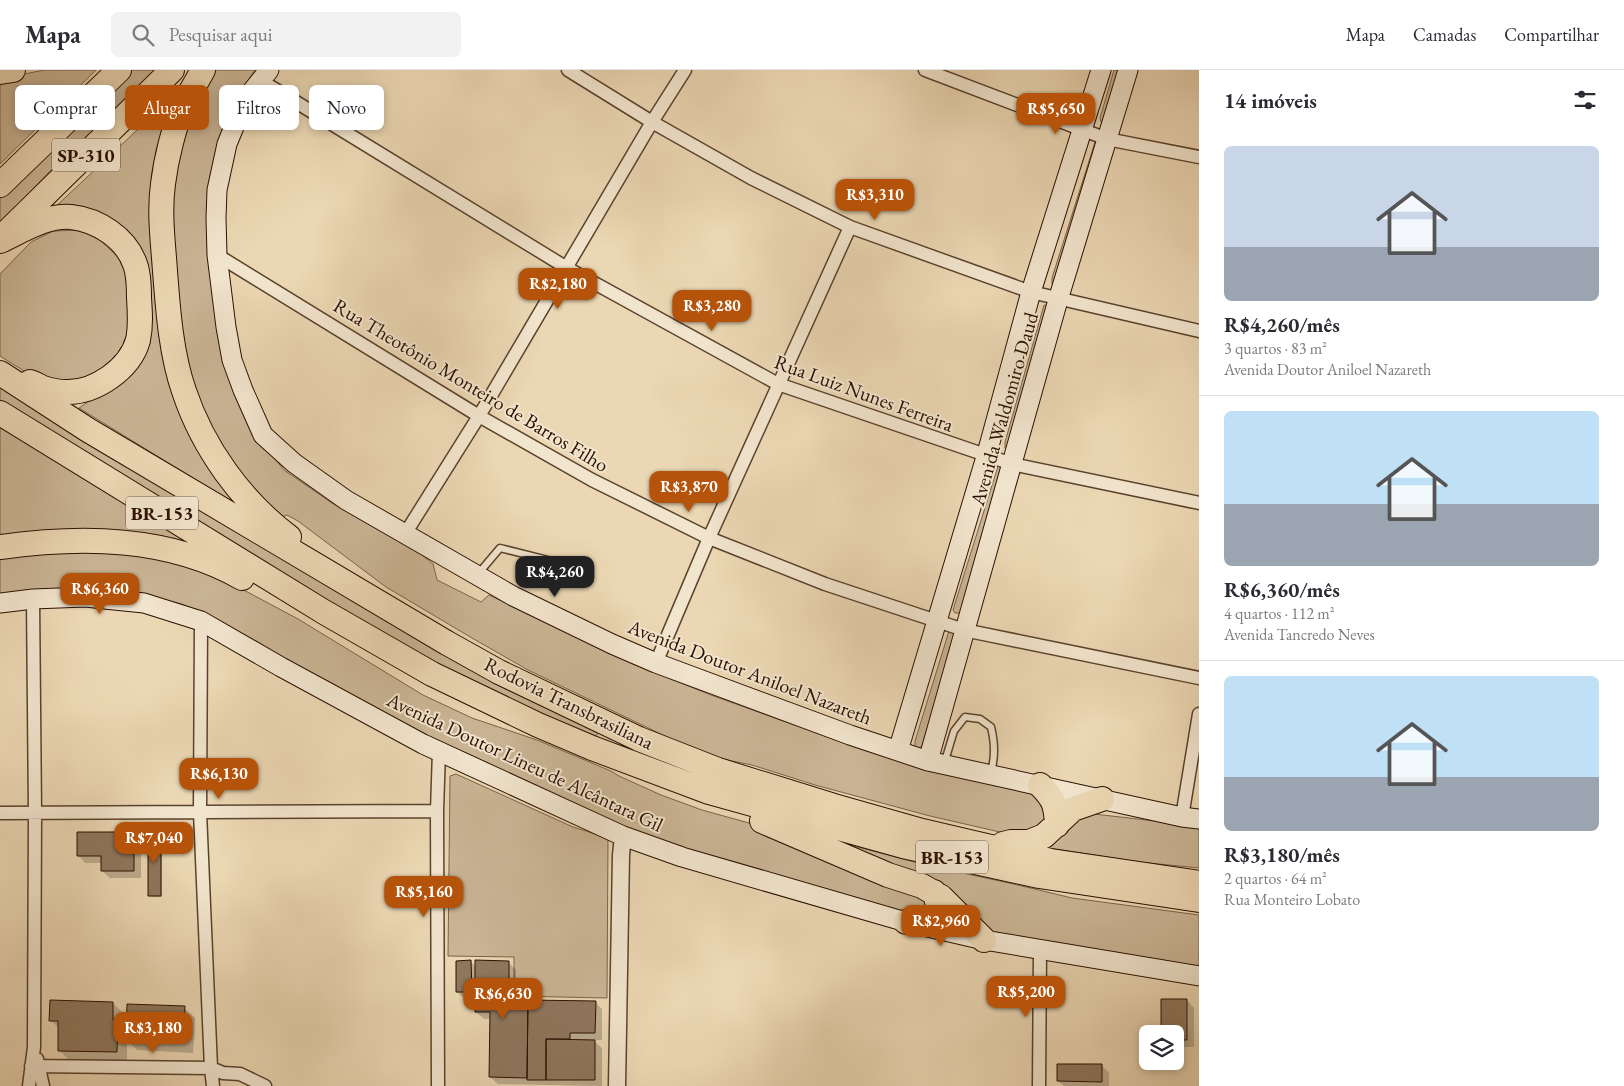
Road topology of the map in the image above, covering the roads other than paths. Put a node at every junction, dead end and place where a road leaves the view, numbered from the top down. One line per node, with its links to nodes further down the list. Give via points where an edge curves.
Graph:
1 (13, 70): 10 (highway)
2 (119, 70): 16 (highway, SP-310)
3 (172, 70): 18 (highway, SP-310)
4 (203, 70): 35 (highway, via 184,104 171,142 163,184 161,224 166,282 173,341 184,390 221,465 249,500 284,533 315,556)
5 (568, 70): 12 (street)
6 (685, 70): 12 (street)
7 (926, 70): 13 (street)
8 (1101, 70): 13 (main road, Avenida Waldomiro Daud)
9 (1128, 70): 14 (main road, Avenida Waldomiro Daud)
10 (0, 72)
11 (265, 75): 19 (main road, Avenida Doutor Aniloel Nazareth, via 245,100 226,144 218,190); 20 (street, Rua Luiz Nunes Ferreira)
12 (652, 122): 17 (street, via 751,178); 20 (street)
13 (1082, 131): 14 (street); 21 (main road, Avenida Waldomiro Daud)
14 (1107, 139): 15 (street); 22 (main road, Avenida Waldomiro Daud)
15 (1199, 156)
16 (0, 185)
17 (850, 227): 21 (street); 25 (street)
18 (0, 240): 24 (highway, via 49,218 70,217 90,221 109,230 124,245 135,264 139,288 141,321 137,341 128,360 110,378 88,388 66,392)
19 (217, 255): 27 (street, Rua Theotônio Monteiro de Barros Filho); 31 (main road, Avenida Doutor Aniloel Nazareth, via 232,360 263,435 294,463 346,500)
20 (567, 268): 25 (street, Rua Luiz Nunes Ferreira); 27 (street)
21 (1031, 292): 22 (street); 28 (main road, Avenida Waldomiro Daud)
22 (1058, 300): 23 (street); 29 (main road, Avenida Waldomiro Daud)
23 (1199, 331)
24 (9, 378): 35 (highway, Rodovia Transbrasiliana / BR-153, via 88,430)
25 (778, 384): 28 (street, Rua Luiz Nunes Ferreira); 32 (street)
26 (0, 413): 39 (highway, Rodovia Transbrasiliana / BR-153)
27 (479, 416): 31 (street); 32 (street, Rua Theotônio Monteiro de Barros Filho, via 592,480)
28 (986, 457): 29 (street, Rua Luiz Nunes Ferreira); 40 (main road, Avenida Waldomiro Daud)
29 (1012, 464): 30 (street, Rua Luiz Nunes Ferreira); 42 (main road, Avenida Waldomiro Daud)
30 (1199, 503)
31 (405, 534): 36 (main road, Avenida Doutor Aniloel Nazareth)
32 (710, 538): 40 (street, Rua Theotônio Monteiro de Barros Filho, via 825,584); 43 (street)
33 (0, 547): 39 (highway, via 96,540 173,550 220,566 276,597)
34 (552, 561): 36 (lane, via 500,548)
35 (329, 573): 60 (highway, Rodovia Transbrasiliana / BR-153, via 499,672 639,739 718,770 834,806)
36 (478, 575): 43 (main road, Avenida Doutor Aniloel Nazareth, via 513,596)
37 (32, 599): 38 (main road, Avenida Doutor Lineu de Alcântara Gil); 41 (main road, Avenida Doutor Lineu de Alcântara Gil, via 85,597 144,603); 56 (street)
38 (0, 603)
39 (324, 612): 51 (highway, Rodovia Transbrasiliana / BR-153, via 432,674 538,725)
40 (937, 620): 42 (street, Rua Theotônio Monteiro de Barros Filho); 47 (main road, Avenida Waldomiro Daud)
41 (201, 621): 46 (main road, Avenida Doutor Lineu de Alcântara Gil); 54 (street)
42 (964, 630): 44 (street, Rua Theotônio Monteiro de Barros Filho); 48 (main road, Avenida Waldomiro Daud)
43 (656, 663): 47 (main road, Avenida Doutor Aniloel Nazareth)
44 (1199, 678)
45 (1199, 714): 57 (street)
46 (439, 751): 53 (street); 59 (main road, Avenida Doutor Lineu de Alcântara Gil)
47 (898, 751): 48 (main road, Avenida Doutor Aniloel Nazareth)
48 (936, 763): 49 (main road, Avenida Doutor Aniloel Nazareth); 49 (lane, via 965,718 980,719 991,727 995,743)
49 (990, 774): 50 (main road, Avenida Doutor Aniloel Nazareth)
50 (1040, 785): 52 (main road, Avenida Doutor Aniloel Nazareth); 58 (highway, via 1057,808)
51 (709, 792): 62 (highway, via 725,807); 63 (highway, Rodovia Transbrasiliana / BR-153, via 903,846 1020,872)
52 (1102, 799): 57 (main road, Avenida Doutor Aniloel Nazareth); 58 (highway, via 1073,809)
53 (438, 811): 54 (street); 74 (street)
54 (200, 812): 56 (street); 69 (street)
55 (0, 813): 56 (street)
56 (35, 813): 68 (street)
57 (1191, 818)
58 (1057, 825): 60 (highway, via 1044,836 1029,842)
59 (623, 836): 64 (main road, Avenida Doutor Lineu de Alcântara Gil, via 682,857); 75 (street)
60 (992, 847): 61 (highway, Rodovia Transbrasiliana / BR-153, via 1051,861)
61 (1199, 883)
62 (934, 892): 64 (highway, via 939,906 933,919); 65 (highway)
63 (1199, 900)
64 (906, 922): 65 (main road, Avenida Doutor Lineu de Alcântara Gil)
65 (984, 940): 66 (main road, Avenida Doutor Lineu de Alcântara Gil)
66 (1040, 950): 67 (main road, Avenida Doutor Lineu de Alcântara Gil); 76 (street)
67 (1199, 976)
68 (35, 1066): 69 (street); 70 (street); 71 (street)
69 (211, 1068): 72 (street); 73 (street, via 240,1074)
70 (30, 1086): 71 (street)
71 (41, 1086)
72 (213, 1086)
73 (265, 1086)
74 (438, 1086)
75 (617, 1086)
76 (1039, 1086)

